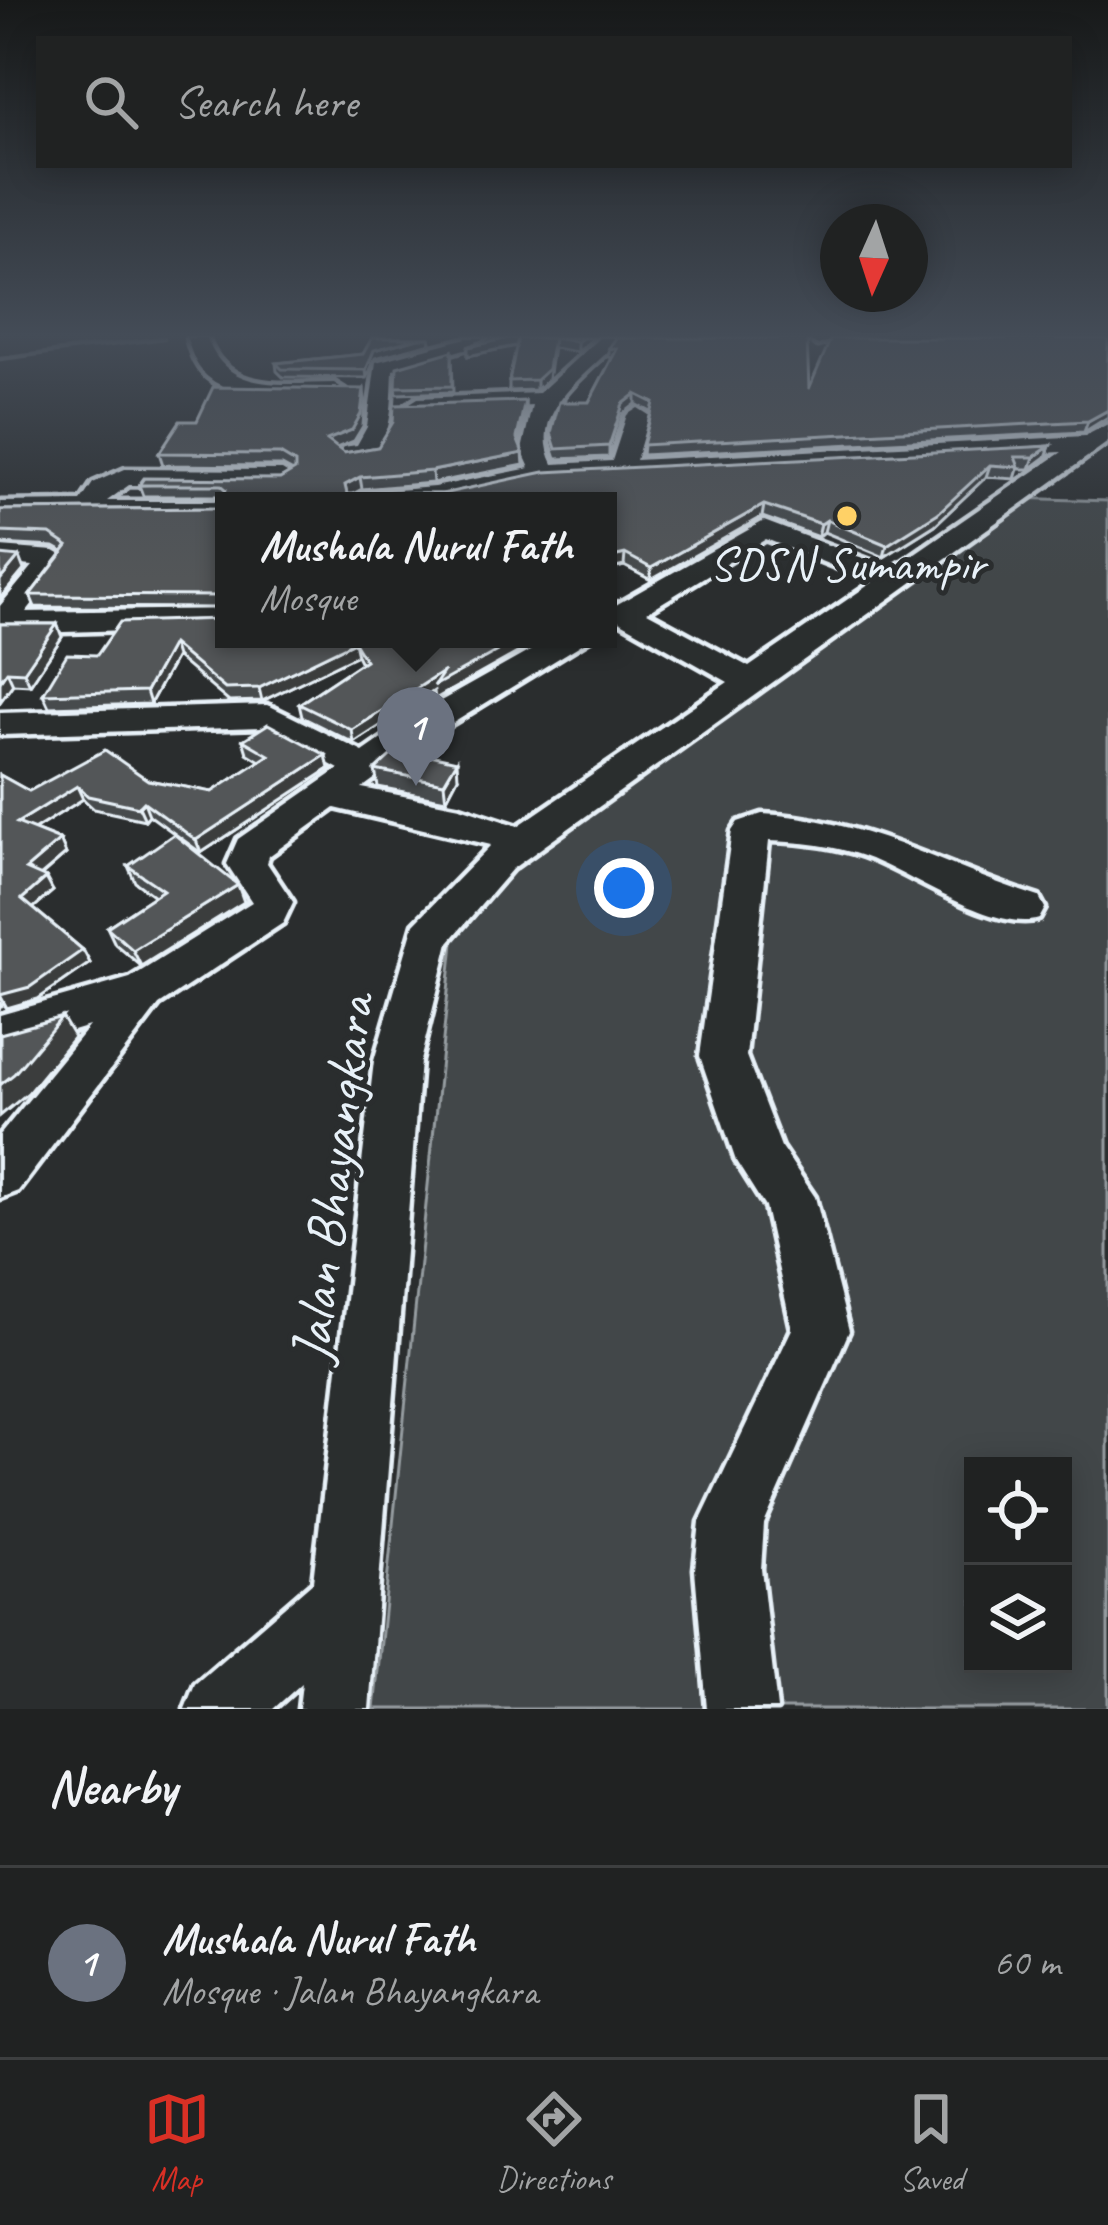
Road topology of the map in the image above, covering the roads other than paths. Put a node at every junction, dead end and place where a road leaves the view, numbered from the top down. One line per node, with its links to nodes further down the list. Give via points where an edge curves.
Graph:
1 (380, 418): 5 (street, via 367,451)
2 (541, 418): 7 (street, via 534,451)
3 (637, 418): 6 (street)
4 (1099, 437): 6 (street); 15 (street, Jalan Bhayangkara)
5 (345, 453)
6 (622, 467): 7 (street)
7 (544, 472): 9 (street)
8 (283, 478): 12 (street, via 133,476 106,484)
9 (448, 492)
10 (215, 507): 12 (street)
11 (30, 508): 12 (street); 13 (street); 14 (street)
12 (90, 508)
13 (0, 510)
14 (0, 555): 18 (street, via 54,559)
15 (892, 579): 16 (street, via 764,529); 20 (street, Jalan Bhayangkara)
16 (617, 617): 20 (street)
17 (215, 619): 18 (street, via 111,638)
18 (1, 624)
19 (546, 648): 22 (street)
20 (749, 680): 24 (street, Jalan Bhayangkara)
21 (0, 724): 22 (street, via 268,716)
22 (365, 768): 23 (street)
23 (326, 793): 24 (street, via 460,820); 26 (street, via 247,856 273,902 268,912)
24 (522, 842): 29 (street, Jalan Bhayangkara, via 429,936 397,1061)
25 (1025, 908): 32 (street, via 980,897 909,859 833,832 751,831 723,1055 761,1161 789,1197 821,1331 732,1522 728,1569)
26 (143, 992): 27 (street); 28 (street)
27 (0, 1034)
28 (0, 1174)
29 (347, 1597): 30 (street); 31 (street, Jalan Bhayangkara)
30 (220, 1709)
31 (334, 1709)
32 (742, 1709)

